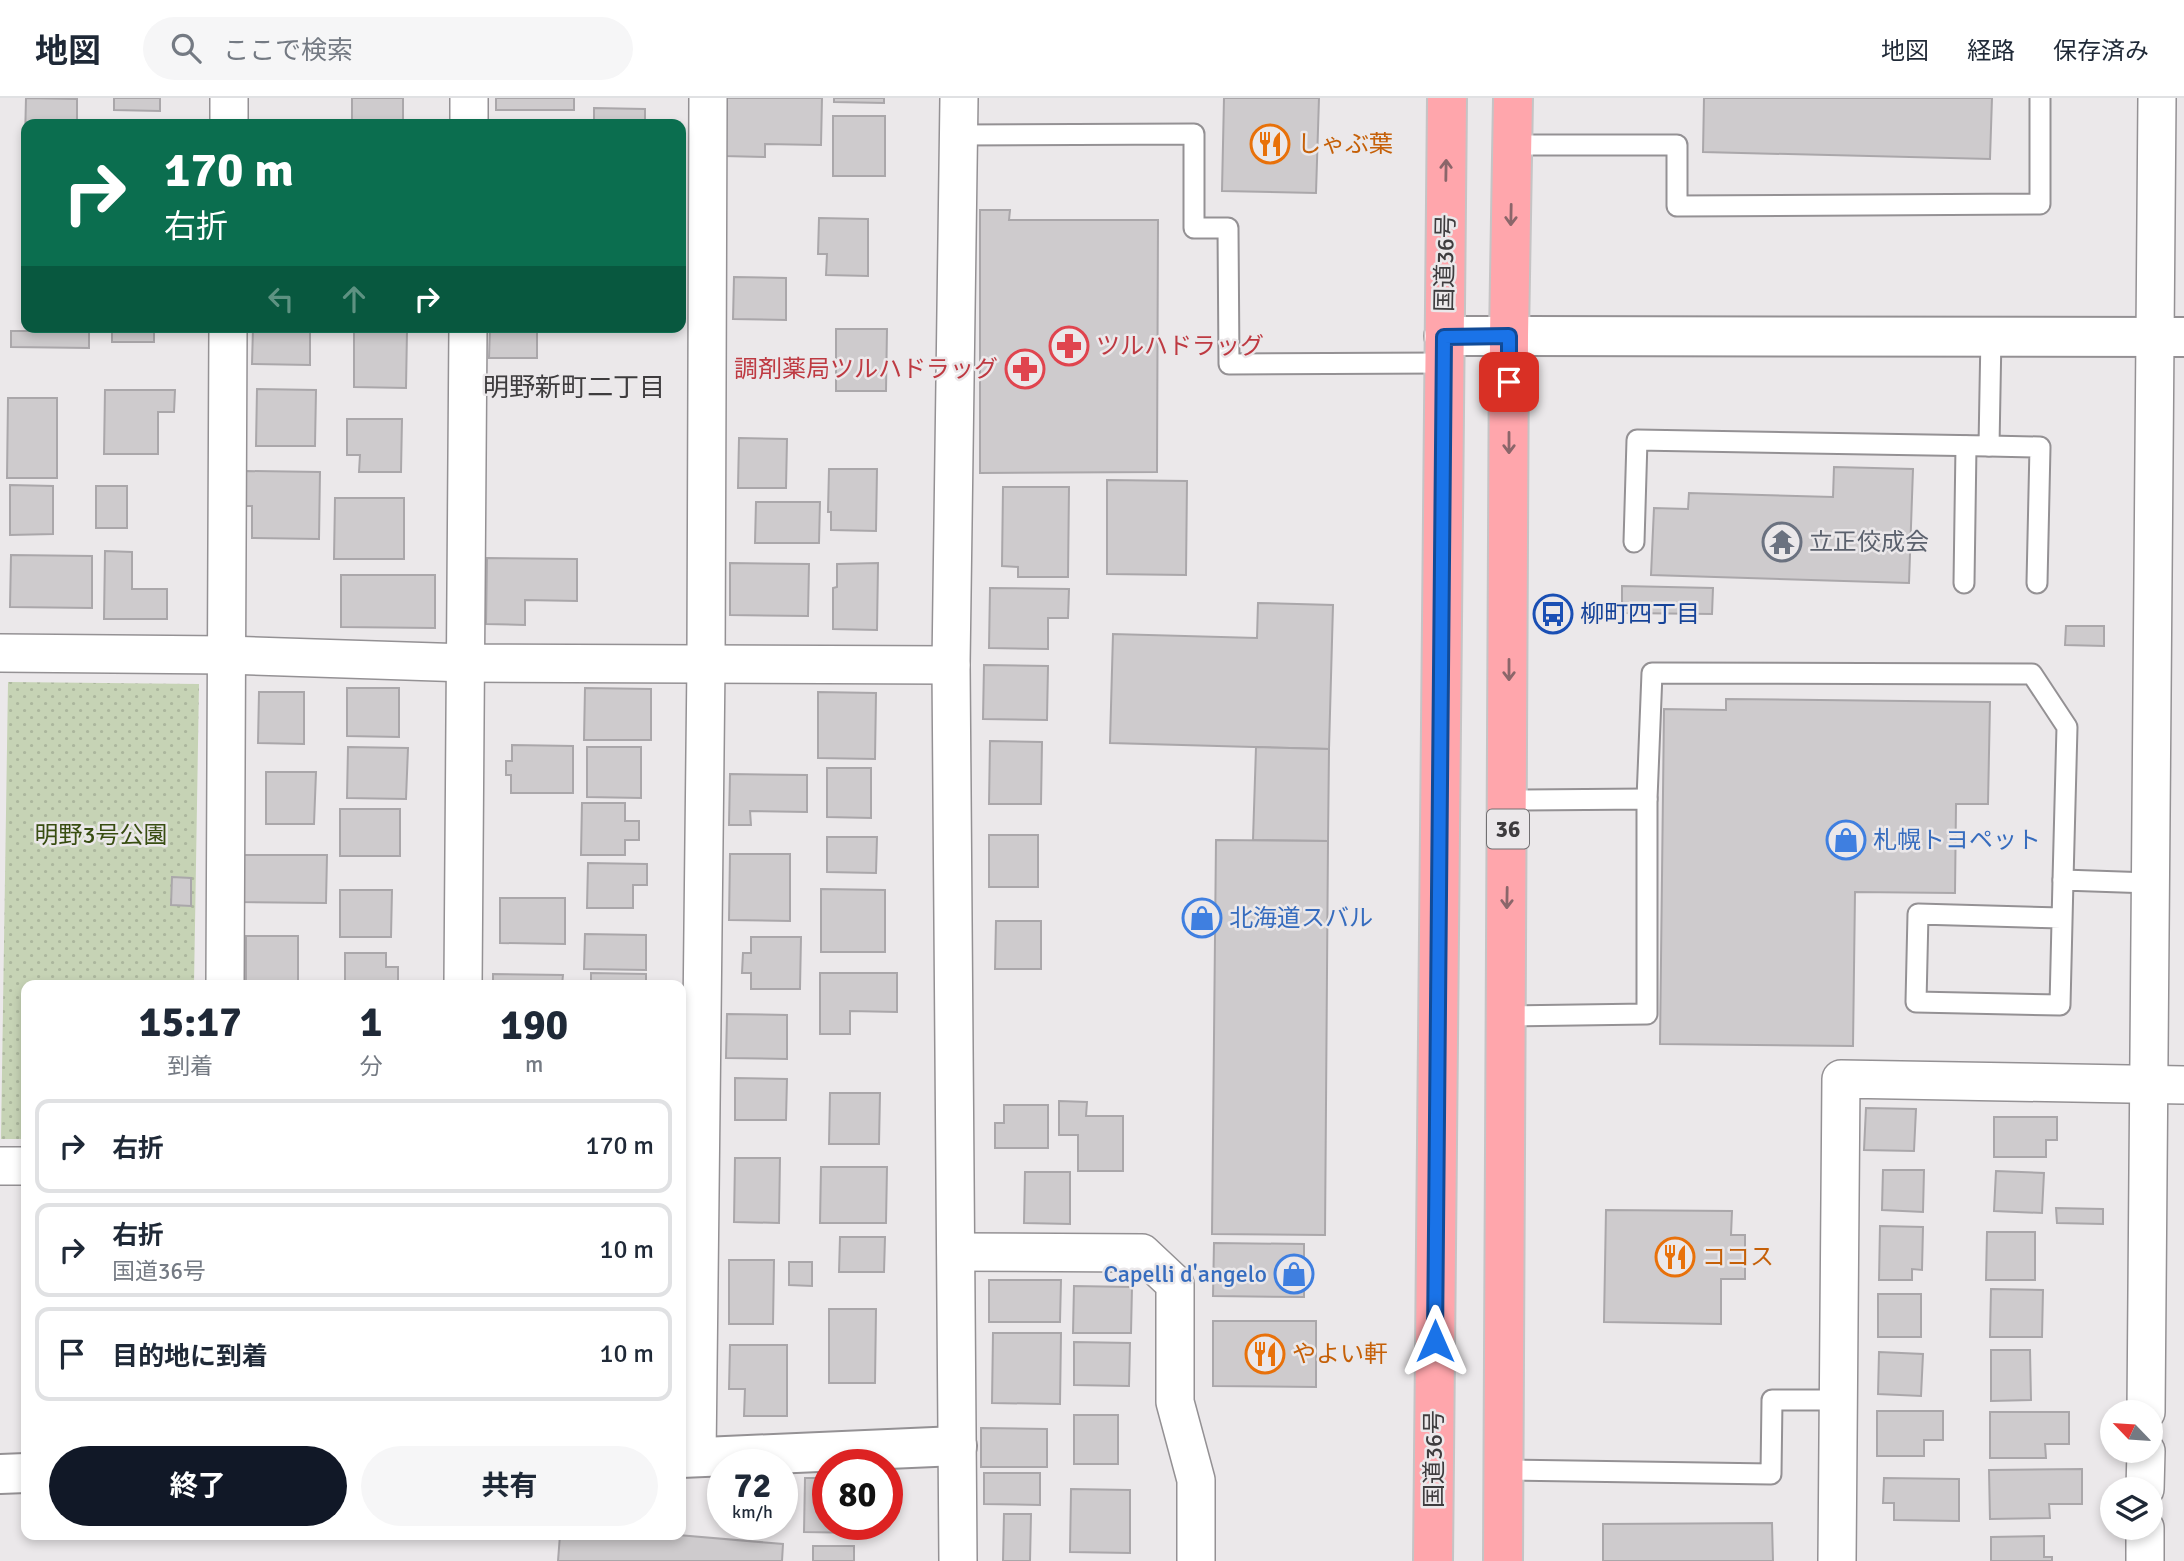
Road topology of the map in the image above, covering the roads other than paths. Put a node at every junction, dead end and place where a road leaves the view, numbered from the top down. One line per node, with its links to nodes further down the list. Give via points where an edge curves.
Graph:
1 (229, 98): 9 (street)
2 (469, 98): 10 (street)
3 (708, 98): 28 (street)
4 (958, 98): 11 (street)
5 (1447, 98): 18 (highway, 国道36号, one-way to 5)
6 (1513, 98): 12 (highway, 36)
7 (2040, 98): 12 (lane, via 2040,204 1677,206 1677,145)
8 (2157, 98): 17 (street)
9 (229, 119)
10 (469, 119)
11 (958, 135): 18 (lane, via 1194,134 1194,228 1228,228 1229,364); 29 (street)
12 (1512, 145): 16 (highway, 36, one-way to 16)
13 (228, 333): 26 (street)
14 (468, 333): 27 (street)
15 (1991, 335): 16 (street); 17 (street); 20 (lane)
16 (1509, 336): 18 (street); 31 (highway, 36, one-way to 31)
17 (2170, 337): 21 (street)
18 (1444, 350): 53 (highway, 国道36号)
19 (1966, 446): 20 (lane); 22 (lane, via 1637,440); 23 (lane)
20 (1989, 446): 24 (lane, via 2040,447)
21 (2169, 530): 33 (street)
22 (1634, 542)
23 (1964, 583)
24 (2037, 583)
25 (0, 653): 26 (street)
26 (226, 655): 27 (street); 35 (street)
27 (467, 663): 28 (street); 36 (street)
28 (706, 664): 29 (street); 46 (street)
29 (951, 665): 42 (street)
30 (1647, 799): 31 (lane); 32 (lane, via 1652,673 2032,674 2067,727); 37 (lane, via 1647,1014)
31 (1508, 800): 37 (highway, 36, one-way to 37)
32 (2063, 880): 33 (lane); 34 (lane)
33 (2150, 883): 39 (street)
34 (2061, 918): 34 (lane, via 2060,1005 1916,1002 1918,914)
35 (225, 980)
36 (463, 980)
37 (1506, 1016): 47 (highway, 36)
38 (2184, 1085): 39 (street)
39 (2147, 1086): 43 (street, via 1841,1079); 44 (street)
40 (0, 1166): 41 (street)
41 (21, 1166)
42 (956, 1252): 45 (street); 52 (street, via 1142,1253 1175,1284 1175,1402 1196,1480)
43 (1838, 1399): 47 (lane, via 1772,1400 1771,1474); 55 (street)
44 (2146, 1400)
45 (957, 1446): 46 (street); 51 (street)
46 (689, 1458)
47 (1504, 1470): 54 (highway, 36)
48 (21, 1473): 49 (street)
49 (0, 1474)
50 (2145, 1540): 56 (street)
51 (958, 1561)
52 (1196, 1561)
53 (1433, 1561)
54 (1503, 1561)
55 (1837, 1561)
56 (2145, 1561)

